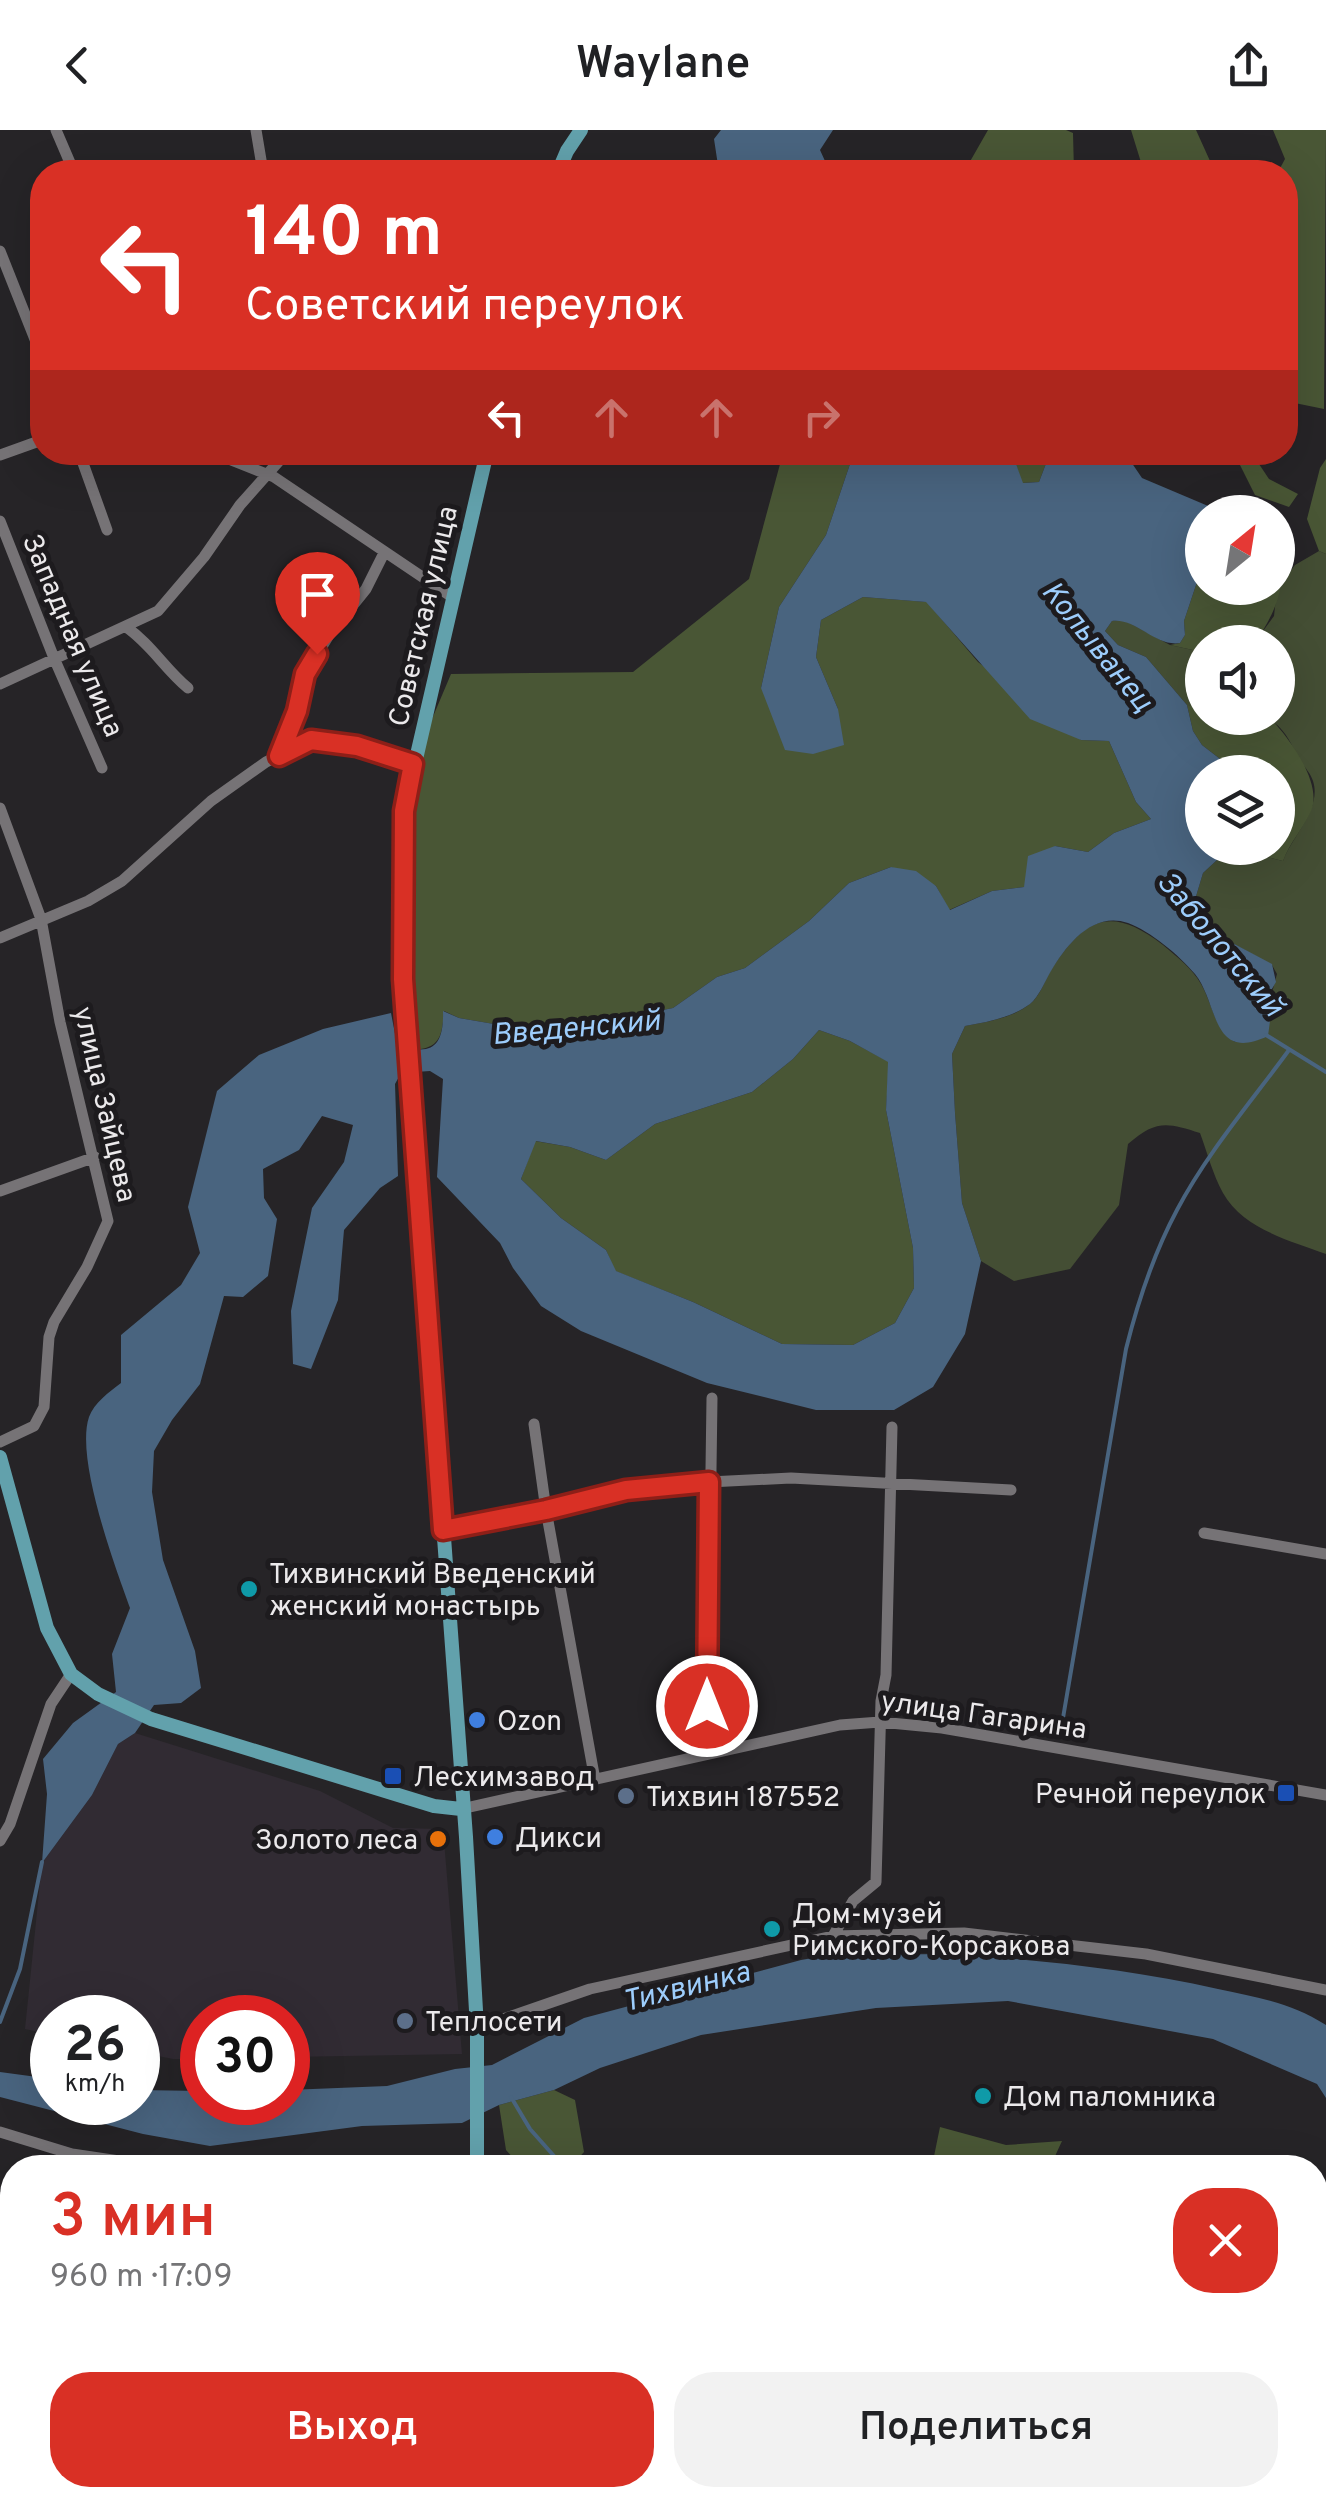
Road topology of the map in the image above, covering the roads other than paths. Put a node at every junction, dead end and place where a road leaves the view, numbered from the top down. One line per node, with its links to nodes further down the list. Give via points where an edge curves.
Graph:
1 (56, 130): 4 (street)
2 (256, 130): 5 (street)
3 (581, 130): 6 (main road)
4 (69, 160)
5 (262, 160)
6 (563, 160)
7 (0, 251): 8 (street)
8 (6, 283): 9 (street)
9 (30, 332)
10 (30, 445): 11 (street)
11 (0, 456)
12 (84, 465): 18 (street)
13 (244, 465): 16 (street)
14 (273, 465): 16 (street)
15 (484, 465): 20 (main road, Советская улица)
16 (265, 473): 19 (street); 21 (street, via 158,611)
17 (0, 521): 22 (street, Западная улица)
18 (107, 530)
19 (384, 553): 20 (street); 25 (street, via 305,674)
20 (452, 597): 26 (main road, Советская улица)
21 (126, 627): 22 (street); 24 (street)
22 (54, 658): 23 (street); 27 (street, Западная улица)
23 (0, 684)
24 (188, 688)
25 (279, 756): 26 (street, via 311,740); 29 (street, via 211,801 122,882)
26 (413, 764): 42 (main road, Советская улица, via 404,811 403,979)
27 (102, 768)
28 (0, 808): 29 (street, улица Зайцева)
29 (42, 919): 30 (street); 31 (street, улица Зайцева)
30 (0, 938)
31 (95, 1157): 32 (street); 36 (street, улица Зайцева, via 108,1221 48,1337 44,1407 34,1426)
32 (0, 1191)
33 (712, 1398): 38 (street)
34 (534, 1424): 41 (street)
35 (892, 1427): 39 (street)
36 (0, 1442)
37 (0, 1457): 45 (main road, via 47,1628)
38 (709, 1482): 39 (street); 41 (street, via 626,1490); 47 (street)
39 (891, 1482): 40 (street); 46 (street)
40 (1011, 1490)
41 (546, 1510): 42 (street); 48 (street)
42 (443, 1530): 50 (main road, Советская улица)
43 (1204, 1533): 44 (street)
44 (1326, 1554)
45 (71, 1674): 50 (main road, via 151,1718); 51 (street, via 51,1704)
46 (880, 1722): 47 (street, улица Гагарина); 49 (street, улица Гагарина); 52 (street, via 876,1882 853,1901)
47 (707, 1754): 48 (street, улица Гагарина)
48 (595, 1780): 50 (street, улица Гагарина)
49 (1326, 1794)
50 (461, 1809): 54 (main road, Советская улица)
51 (0, 1841)
52 (833, 1936): 53 (street, via 964,1933 1146,1954); 54 (street, via 590,1989)
53 (1326, 1990)
54 (477, 2028): 58 (main road, Советская улица)
55 (0, 2132): 56 (street)
56 (72, 2154): 57 (street)
57 (79, 2155)
58 (478, 2155)

